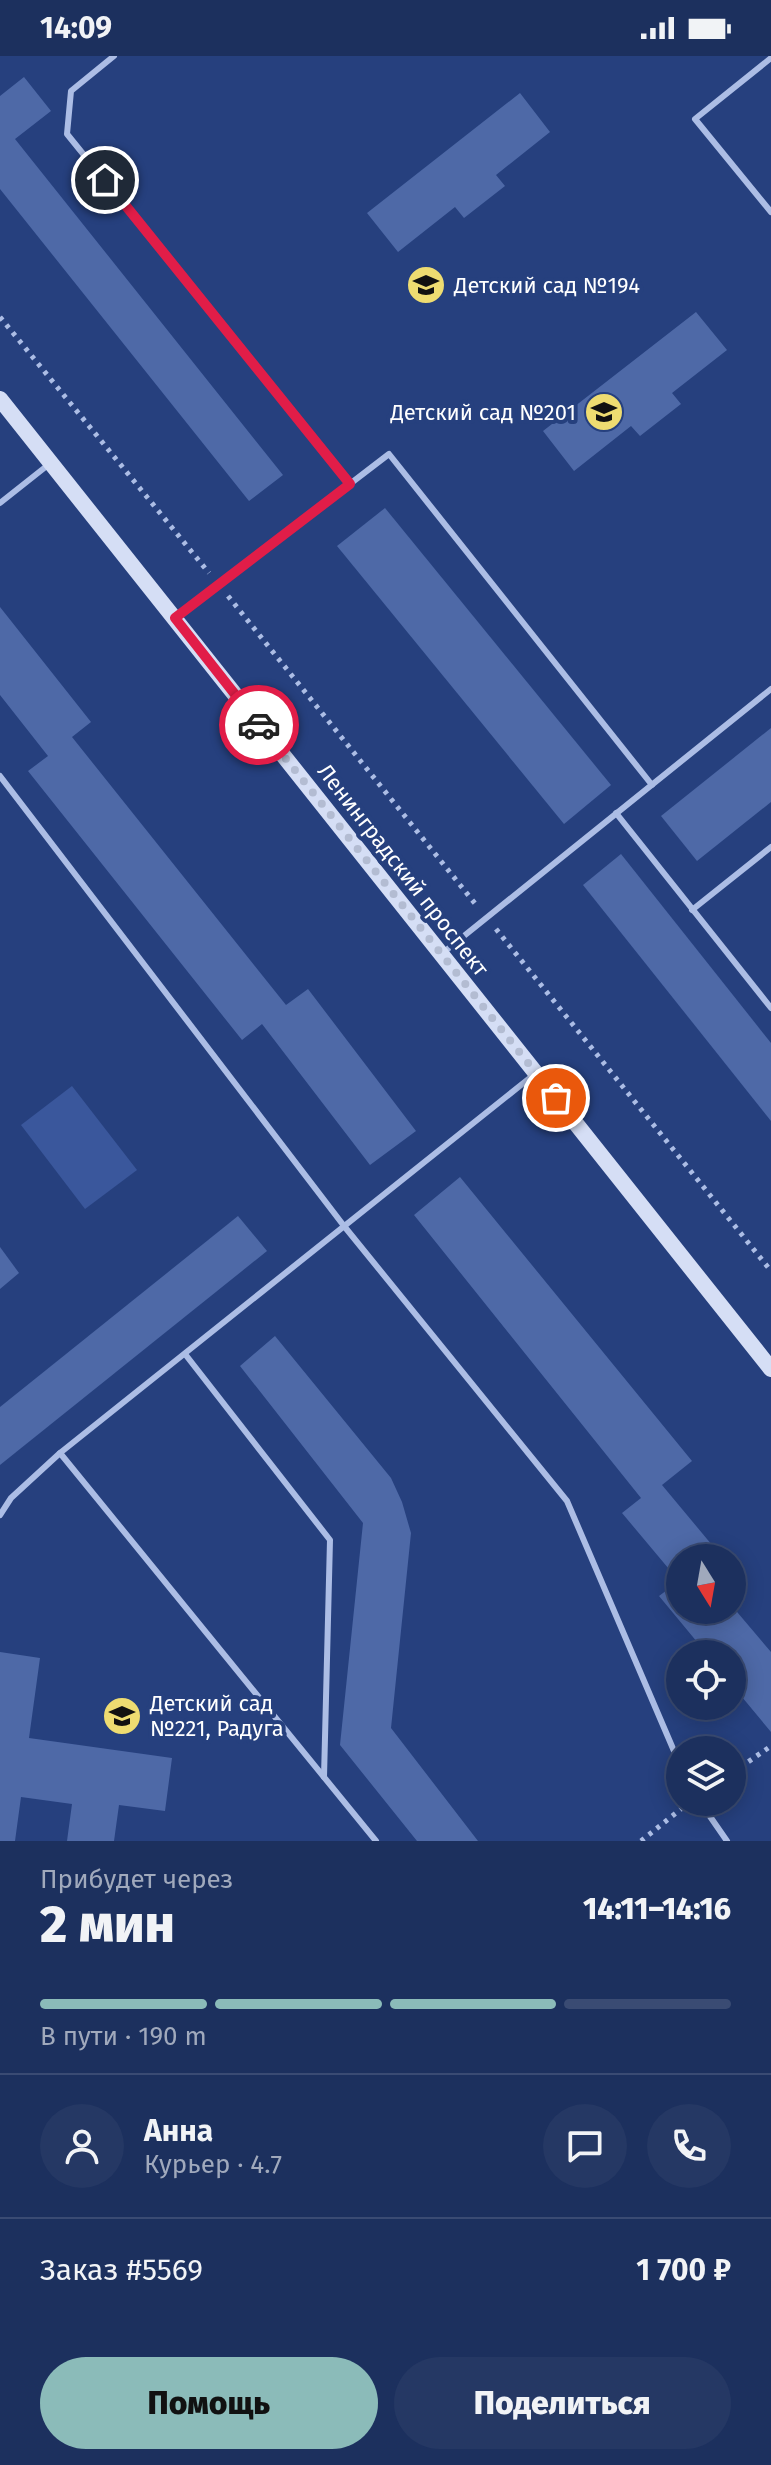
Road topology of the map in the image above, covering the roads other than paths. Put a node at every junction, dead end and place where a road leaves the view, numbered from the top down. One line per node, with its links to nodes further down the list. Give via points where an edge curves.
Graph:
1 (114, 56): 6 (lane, via 71,91 67,134)
2 (771, 58): 3 (lane, via 695,119)
3 (771, 212)
4 (0, 399): 5 (main road, Ленинградский проспект)
5 (51, 463): 7 (lane); 8 (main road, Ленинградский проспект)
6 (350, 484): 8 (lane); 11 (lane, via 389,454)
7 (0, 503)
8 (175, 618): 15 (main road, Ленинградский проспект)
9 (771, 689): 11 (lane)
10 (0, 776): 18 (lane)
11 (652, 785): 12 (lane)
12 (616, 813): 14 (lane); 15 (lane)
13 (771, 847): 14 (lane)
14 (692, 910): 16 (lane)
15 (442, 954): 17 (main road, Ленинградский проспект)
16 (771, 1008)
17 (536, 1073): 18 (lane); 20 (main road, Ленинградский проспект)
18 (344, 1226): 19 (lane); 23 (lane, via 567,1501)
19 (185, 1354): 21 (lane); 24 (lane, via 330,1540)
20 (771, 1369)
21 (60, 1453): 22 (lane); 24 (lane)
22 (0, 1515)
23 (668, 1736)
24 (324, 1777): 26 (lane)
25 (710, 1816): 27 (lane)
26 (376, 1841)
27 (727, 1841)

